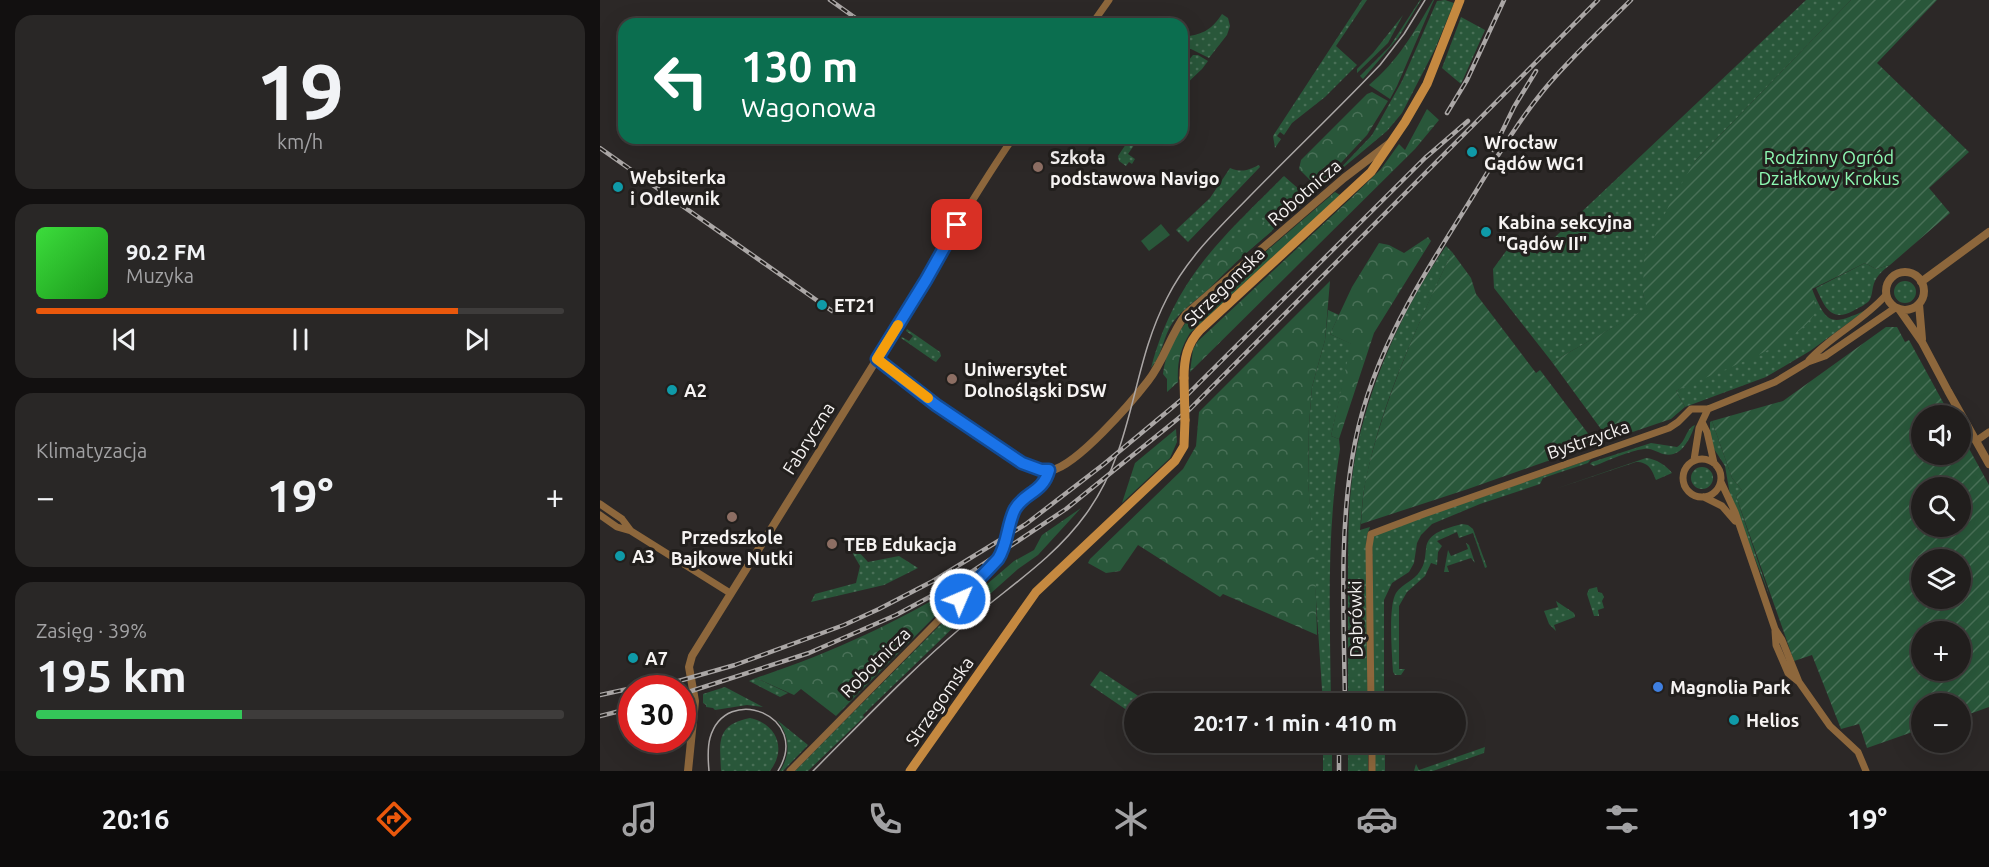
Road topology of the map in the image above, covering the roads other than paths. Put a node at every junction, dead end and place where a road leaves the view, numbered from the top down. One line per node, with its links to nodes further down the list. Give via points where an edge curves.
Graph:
1 (1109, 0): 3 (street)
2 (1460, 0): 4 (main road, Strzegomska, via 1428,81)
3 (1096, 18)
4 (1393, 141): 21 (street, Robotnicza, via 1344,178 1186,314 1148,381 1083,451); 34 (main road, Strzegomska, bridge, via 1371,172 1200,330 1186,353 1184,446 1175,461 1036,592)
5 (1009, 144): 12 (street, Fabryczna)
6 (1989, 231): 7 (street)
7 (1922, 282): 8 (street, via 1913,274 1901,273 1891,278); 9 (street)
8 (1886, 295): 10 (street); 13 (street, Bystrzycka, via 1872,311 1819,349)
9 (1919, 304): 10 (street); 11 (street)
10 (1897, 309): 11 (street); 13 (street, Bystrzycka, via 1877,318 1825,356)
11 (1922, 342): 17 (street)
12 (877, 359): 21 (street, via 1022,463); 29 (street, Fabryczna)
13 (1808, 362): 14 (street, Bystrzycka, via 1775,382)
14 (1708, 409): 15 (street); 28 (street, Bystrzycka, via 1691,409 1669,428)
15 (1702, 422): 18 (street); 19 (street)
16 (1989, 432): 17 (street)
17 (1976, 441): 20 (street)
18 (1694, 460): 19 (street, via 1704,458); 23 (street, via 1683,472 1684,484 1691,494)
19 (1714, 463): 22 (street)
20 (1989, 464)
21 (1049, 470): 33 (street, Robotnicza, via 1044,484 1016,508 1002,552 993,565)
22 (1721, 482): 23 (street, via 1715,492); 26 (street)
23 (1704, 497): 26 (street, via 1722,506)
24 (600, 504): 27 (street, via 622,519)
25 (600, 515): 27 (street)
26 (1738, 526): 36 (street, via 1788,674 1799,682 1830,726 1858,752)
27 (631, 531): 29 (street)
28 (1371, 534): 30 (street, Dąbrówki)
29 (730, 593): 32 (street, Fabryczna, via 690,662 695,701)
30 (1371, 693)
31 (1372, 753): 35 (street)
32 (688, 771)
33 (790, 771)
34 (910, 771)
35 (1372, 771)
36 (1866, 771)

